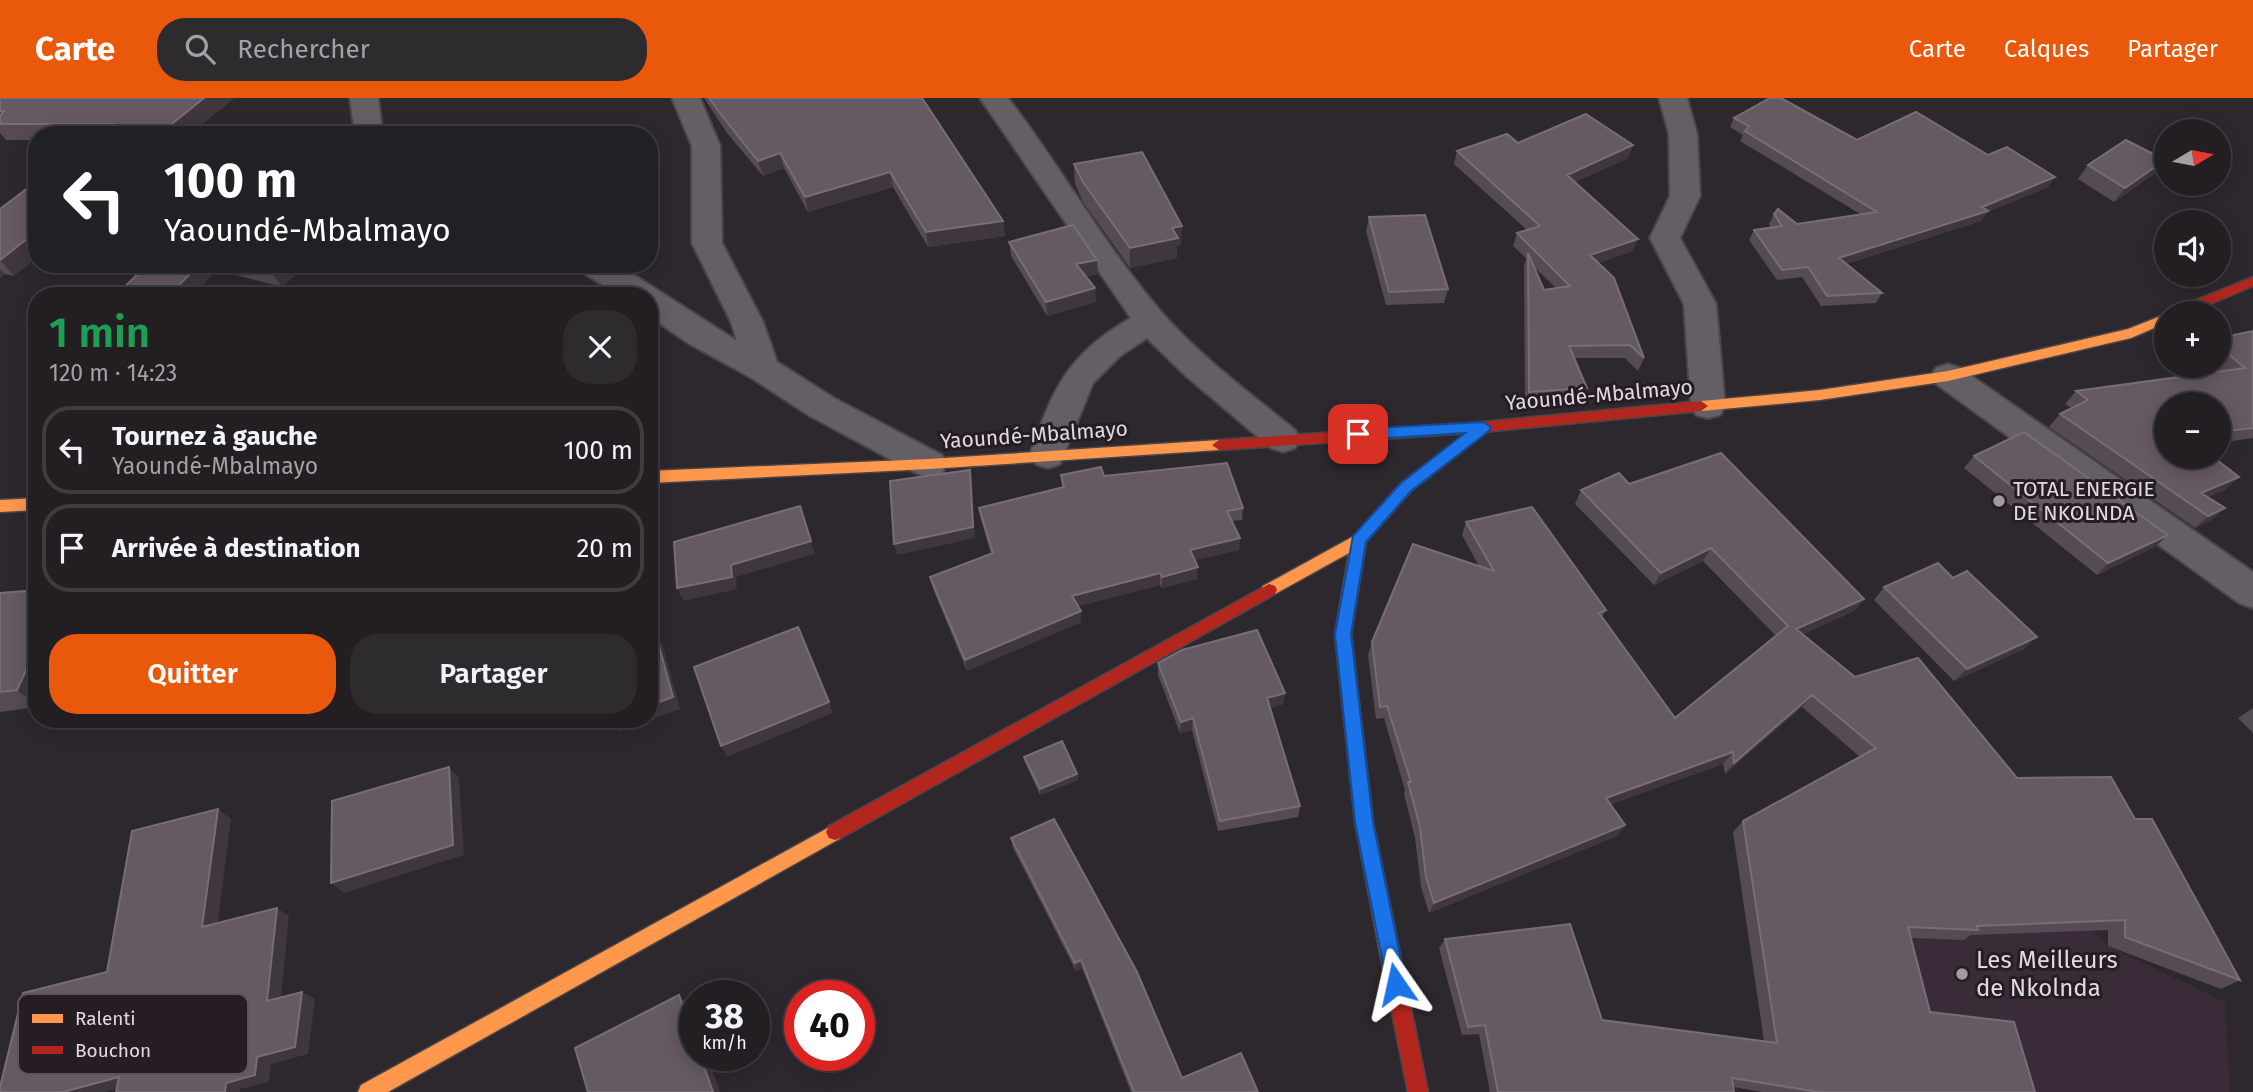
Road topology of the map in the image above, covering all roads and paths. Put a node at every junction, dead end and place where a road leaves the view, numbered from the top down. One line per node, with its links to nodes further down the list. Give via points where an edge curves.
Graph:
1 (364, 98): 5 (street)
2 (686, 98): 13 (street, via 706,146 707,243 747,322)
3 (993, 98): 11 (street, via 1025,137)
4 (1672, 98): 15 (street, via 1683,134 1685,196 1665,238 1700,304)
5 (368, 126)
6 (609, 273): 8 (street)
7 (2253, 281): 9 (main road)
8 (630, 287)
9 (2206, 301)
10 (658, 306): 13 (street)
11 (1151, 321): 17 (street, via 1188,360); 18 (street, via 1084,369 1066,400)
12 (2154, 323): 14 (main road, Yaoundé-Mbalmayo)
13 (762, 369): 19 (street)
14 (1948, 376): 15 (main road, Yaoundé-Mbalmayo); 24 (street)
15 (1708, 406): 16 (main road, Yaoundé-Mbalmayo)
16 (1483, 427): 17 (main road, Yaoundé-Mbalmayo); 23 (main road, via 1406,487)
17 (1283, 439): 18 (main road, Yaoundé-Mbalmayo)
18 (1048, 455): 19 (main road, Yaoundé-Mbalmayo)
19 (929, 464): 20 (main road, Yaoundé-Mbalmayo)
20 (658, 477)
21 (28, 505): 22 (main road)
22 (0, 506)
23 (1359, 540): 25 (main road); 26 (main road, via 1343,634 1364,822)
24 (2253, 592)
25 (368, 1092)
26 (1418, 1092)

